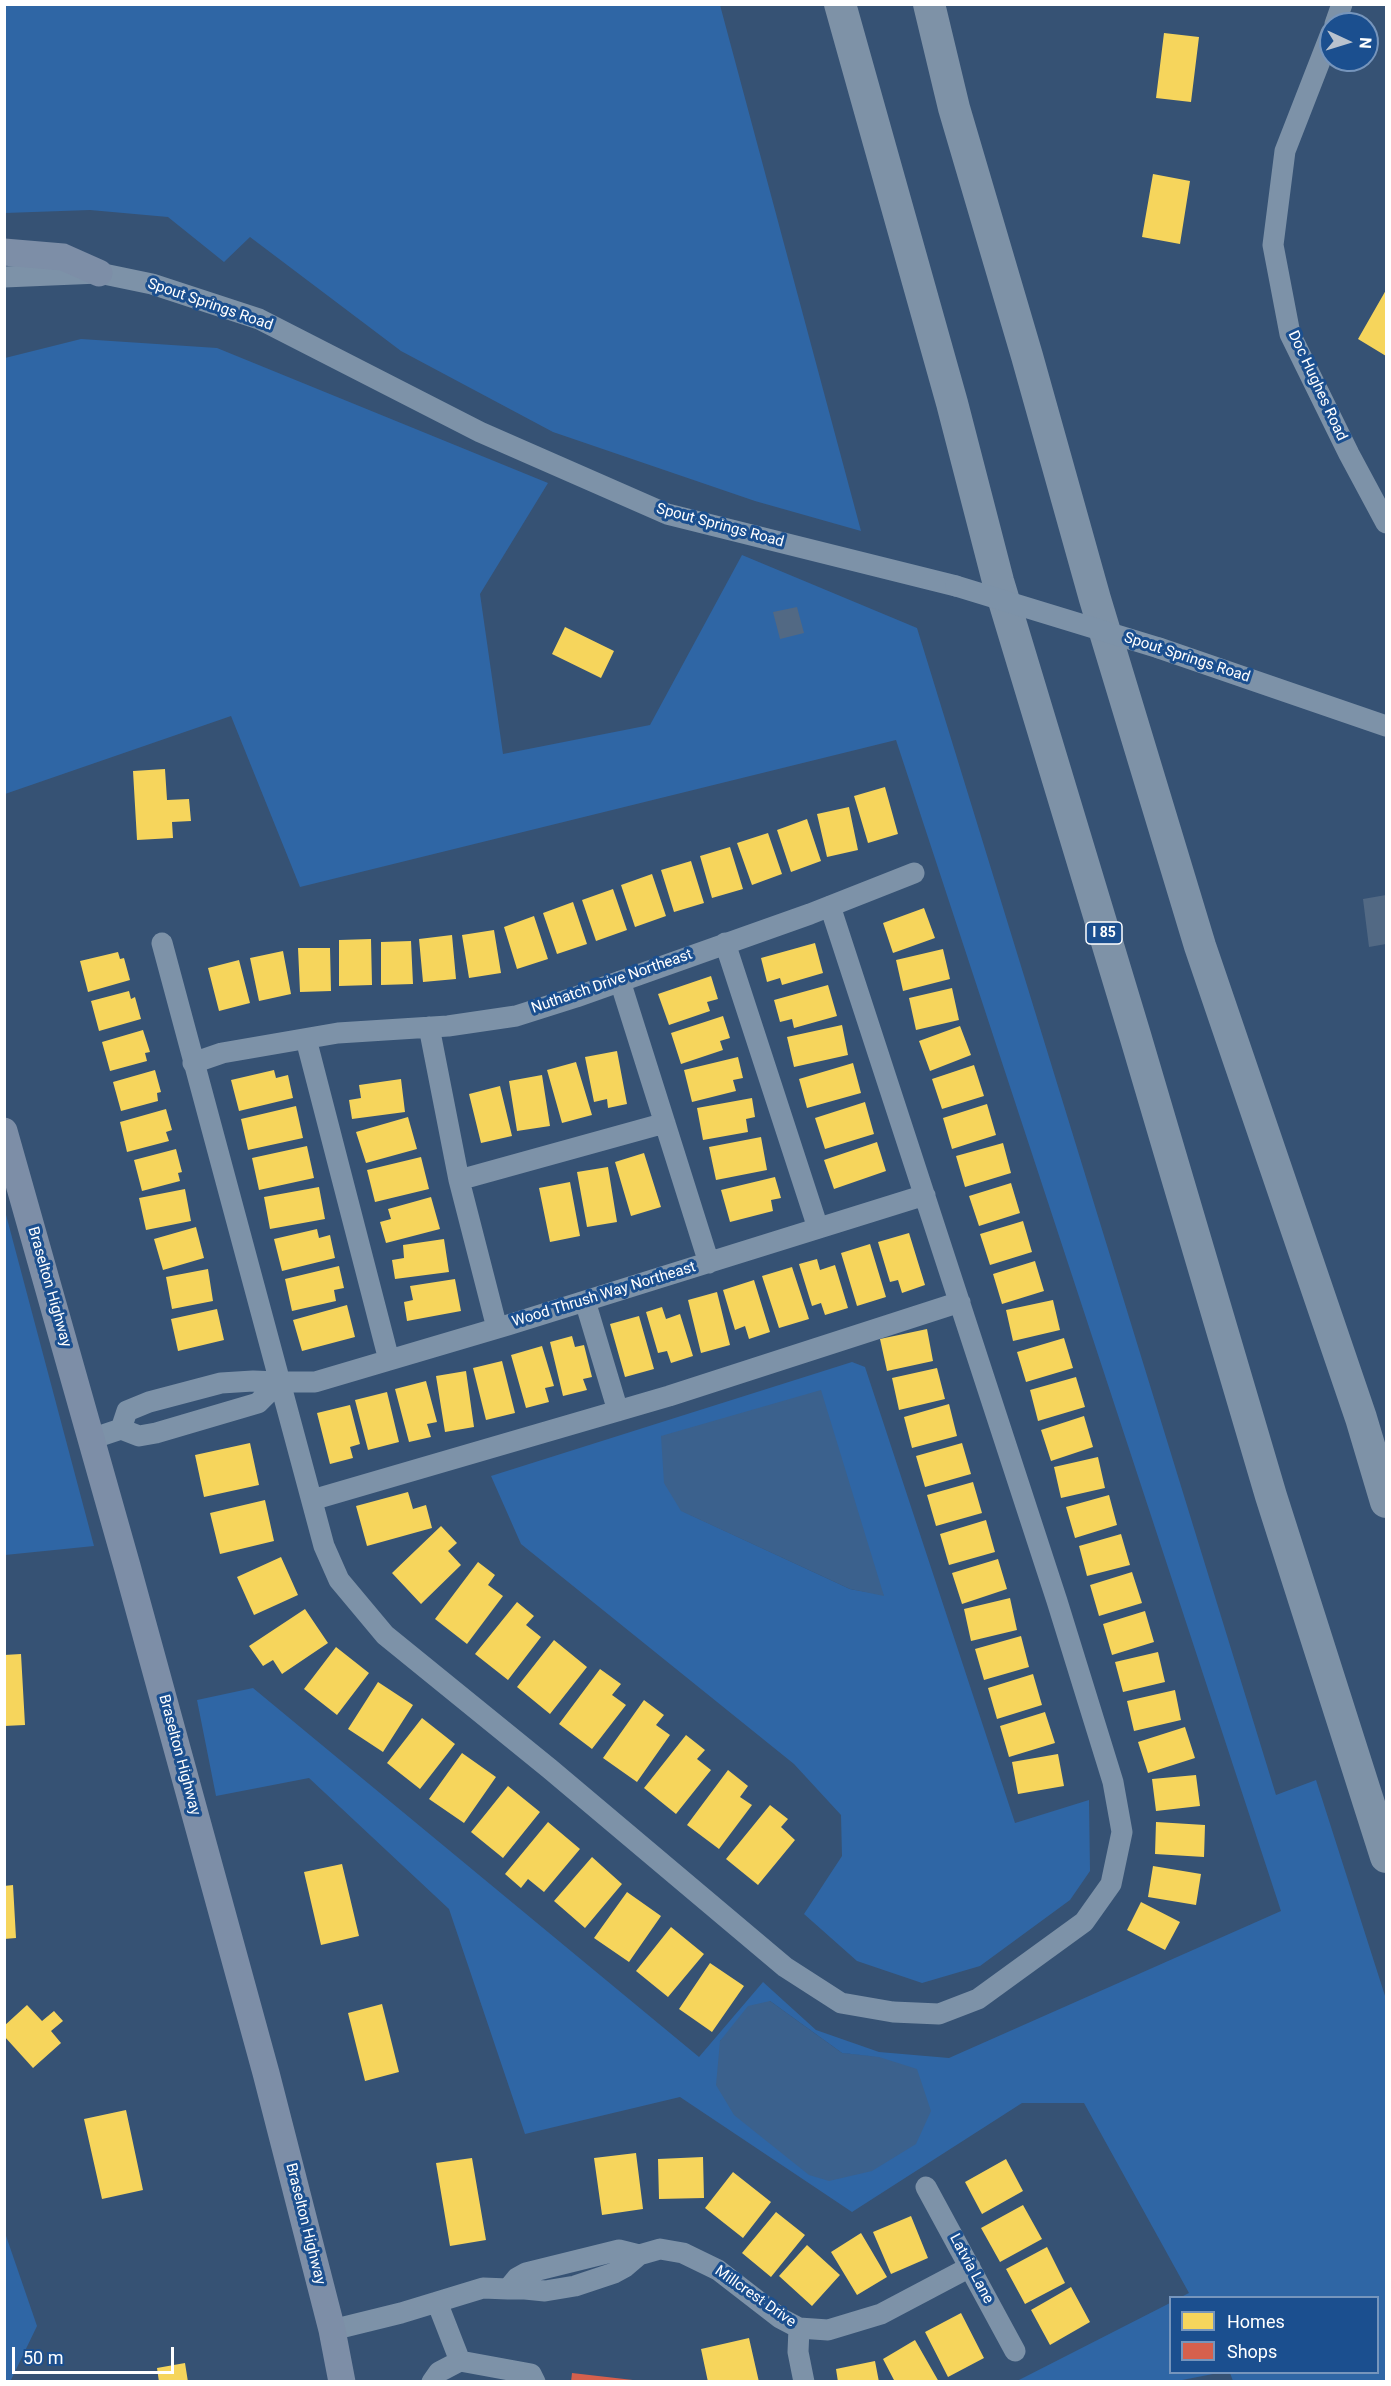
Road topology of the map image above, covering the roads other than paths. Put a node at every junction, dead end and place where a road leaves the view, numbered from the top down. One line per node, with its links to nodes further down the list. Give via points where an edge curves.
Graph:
1 (840, 4): 33 (highway, I 85, via 998,581 1271,1496)
2 (929, 4): 32 (highway, via 954,108 1091,588 1193,923)
3 (1319, 64): 7 (street, Doc Hughes Road, via 1285,151 1273,245 1290,334)
4 (4, 252): 5 (main road, via 63,257)
5 (99, 273): 6 (street, Spout Springs Road); 8 (street, Spout Springs Road, bridge, via 153,284 259,319 480,432 667,514 956,586 1159,648)
6 (4, 277)
7 (1386, 523)
8 (1386, 726)
9 (914, 873): 10 (street, Nuthatch Drive Northeast)
10 (830, 906): 12 (street, Nuthatch Drive Northeast); 20 (street)
11 (162, 943): 16 (street)
12 (726, 943): 13 (street, Nuthatch Drive Northeast); 21 (street)
13 (620, 981): 14 (street, Nuthatch Drive Northeast, via 516,1016); 17 (street)
14 (429, 1027): 15 (street, Nuthatch Drive Northeast); 19 (street)
15 (306, 1039): 16 (street, Nuthatch Drive Northeast, via 222,1053); 26 (street)
16 (193, 1063): 27 (street)
17 (665, 1123): 19 (street); 22 (street)
18 (4, 1131): 30 (main road, Braselton Highway)
19 (459, 1180): 25 (street)
20 (925, 1195): 21 (street, Wood Thrush Way Northeast); 24 (street)
21 (819, 1228): 22 (street, Wood Thrush Way Northeast)
22 (709, 1263): 23 (street, Wood Thrush Way Northeast)
23 (585, 1301): 25 (street, Wood Thrush Way Northeast); 28 (street)
24 (960, 1302): 28 (street); 31 (street, via 1110,1771 1122,1832 1111,1884 1084,1922 978,1999 939,2014 893,2012 842,2003 785,1967 385,1635 339,1580 324,1546)
25 (497, 1328): 26 (street, Wood Thrush Way Northeast)
26 (389, 1360): 27 (street, Wood Thrush Way Northeast, via 315,1382)
27 (279, 1382): 29 (street, via 258,1403 156,1434 139,1436); 29 (street, Wood Thrush Way Northeast, via 220,1383 149,1402 127,1412); 31 (street)
28 (618, 1411): 31 (street)
29 (121, 1429): 30 (street)
30 (92, 1438): 38 (main road, Braselton Highway, via 263,2062)
31 (312, 1500)
32 (1386, 1502)
33 (1386, 1857)
34 (927, 2187): 35 (street, Latvia Lane)
35 (970, 2267): 37 (street, Millcrest Drive, via 881,2314 828,2330); 39 (street, Latvia Lane)
36 (437, 2302): 37 (street, Millcrest Drive, via 483,2288 546,2291 574,2286 614,2273 639,2255 660,2248 683,2253 718,2270); 38 (street, Millcrest Drive); 40 (street)
37 (799, 2328): 45 (street, via 798,2352)
38 (332, 2330): 43 (main road, Braselton Highway)
39 (1015, 2351)
40 (460, 2361): 41 (street); 44 (street, via 439,2372)
41 (488, 2374): 42 (street)
42 (533, 2378)
43 (342, 2382)
44 (432, 2382)
45 (804, 2382)

